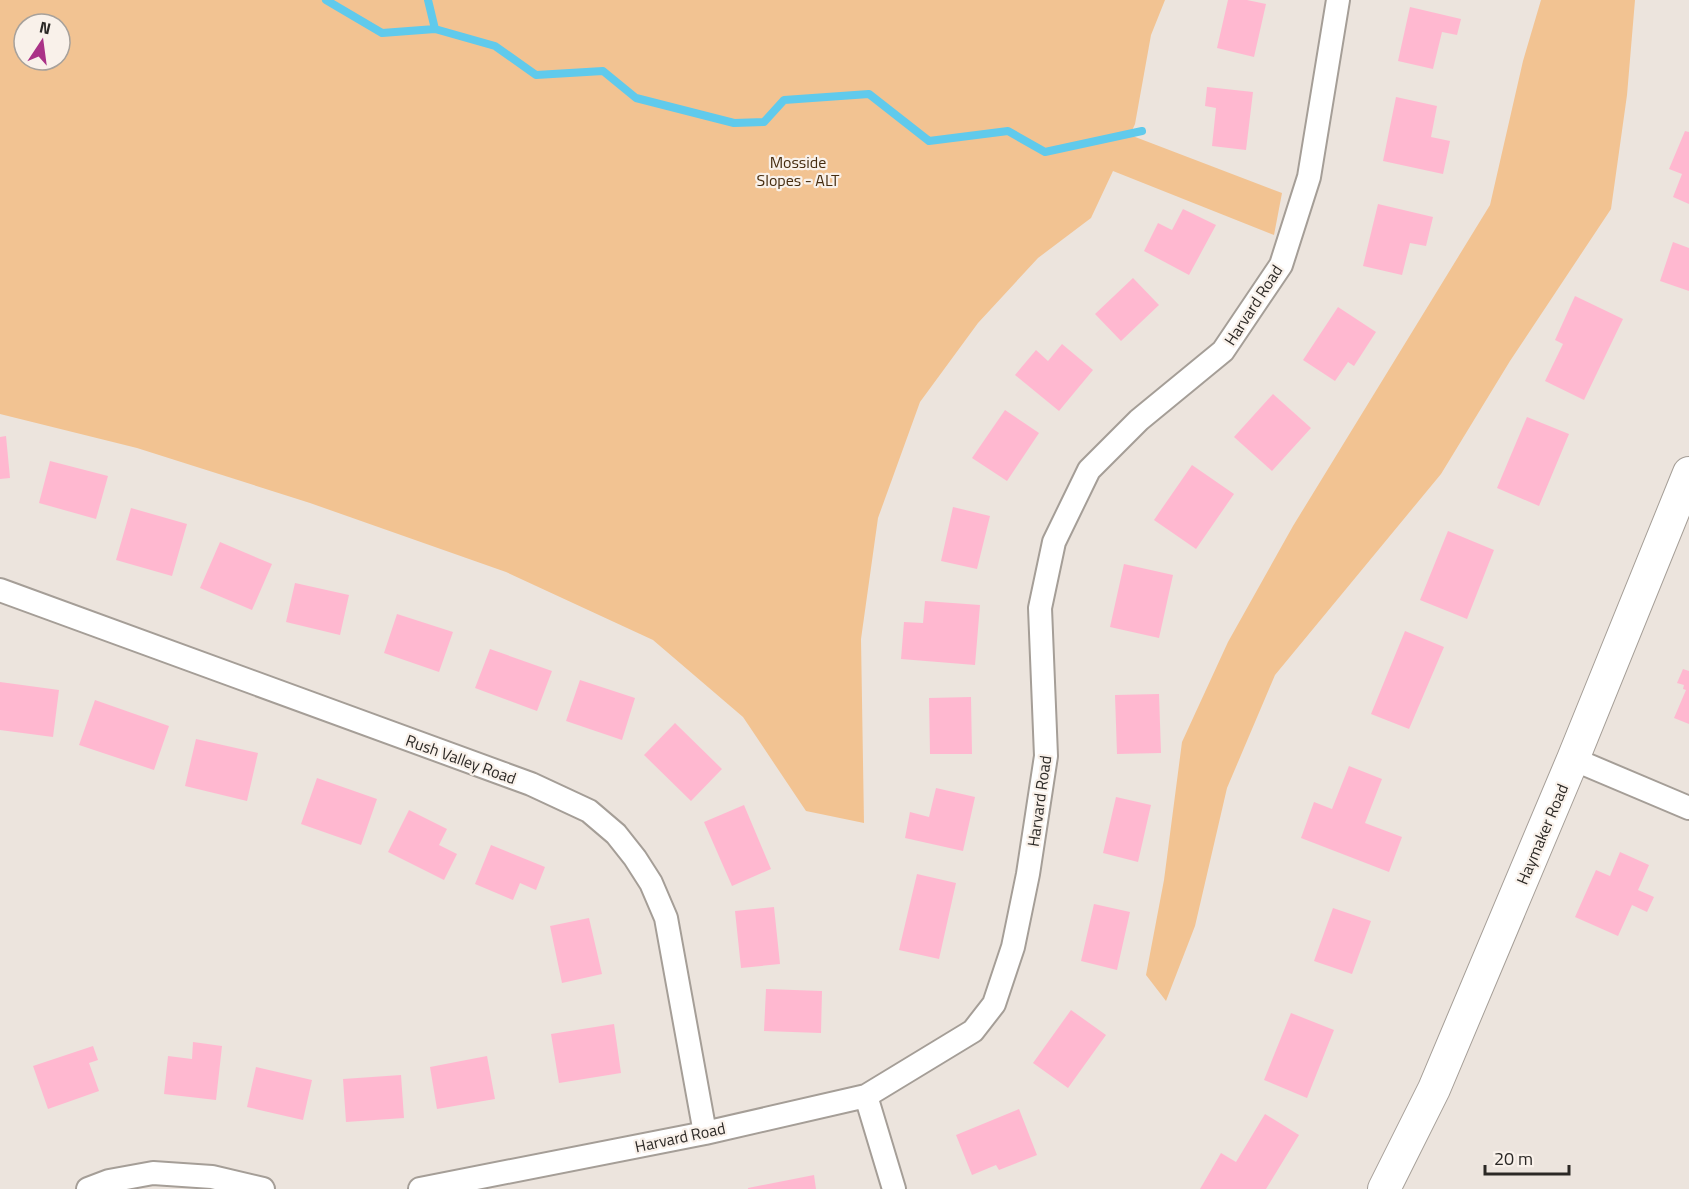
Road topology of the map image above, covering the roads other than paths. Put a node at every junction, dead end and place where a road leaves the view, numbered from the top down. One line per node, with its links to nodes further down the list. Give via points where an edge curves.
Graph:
1 (1338, 0): 6 (street, Harvard Road, via 1309,177 1281,265 1223,351 1139,420 1089,470 1054,542 1040,608 1046,756 1013,946 994,1004 973,1031)
2 (1689, 474): 4 (main road, Haymaker Road)
3 (0, 590): 7 (street, Rush Valley Road, via 531,784 589,811 616,834 635,858 666,918)
4 (1573, 759): 5 (street); 12 (main road, Haymaker Road, via 1434,1089)
5 (1689, 808)
6 (866, 1096): 7 (street, Harvard Road); 11 (street)
7 (705, 1133): 10 (street, Harvard Road)
8 (88, 1189): 9 (street, via 153,1173 212,1177)
9 (263, 1189)
10 (420, 1189)
11 (894, 1189)
12 (1384, 1189)

